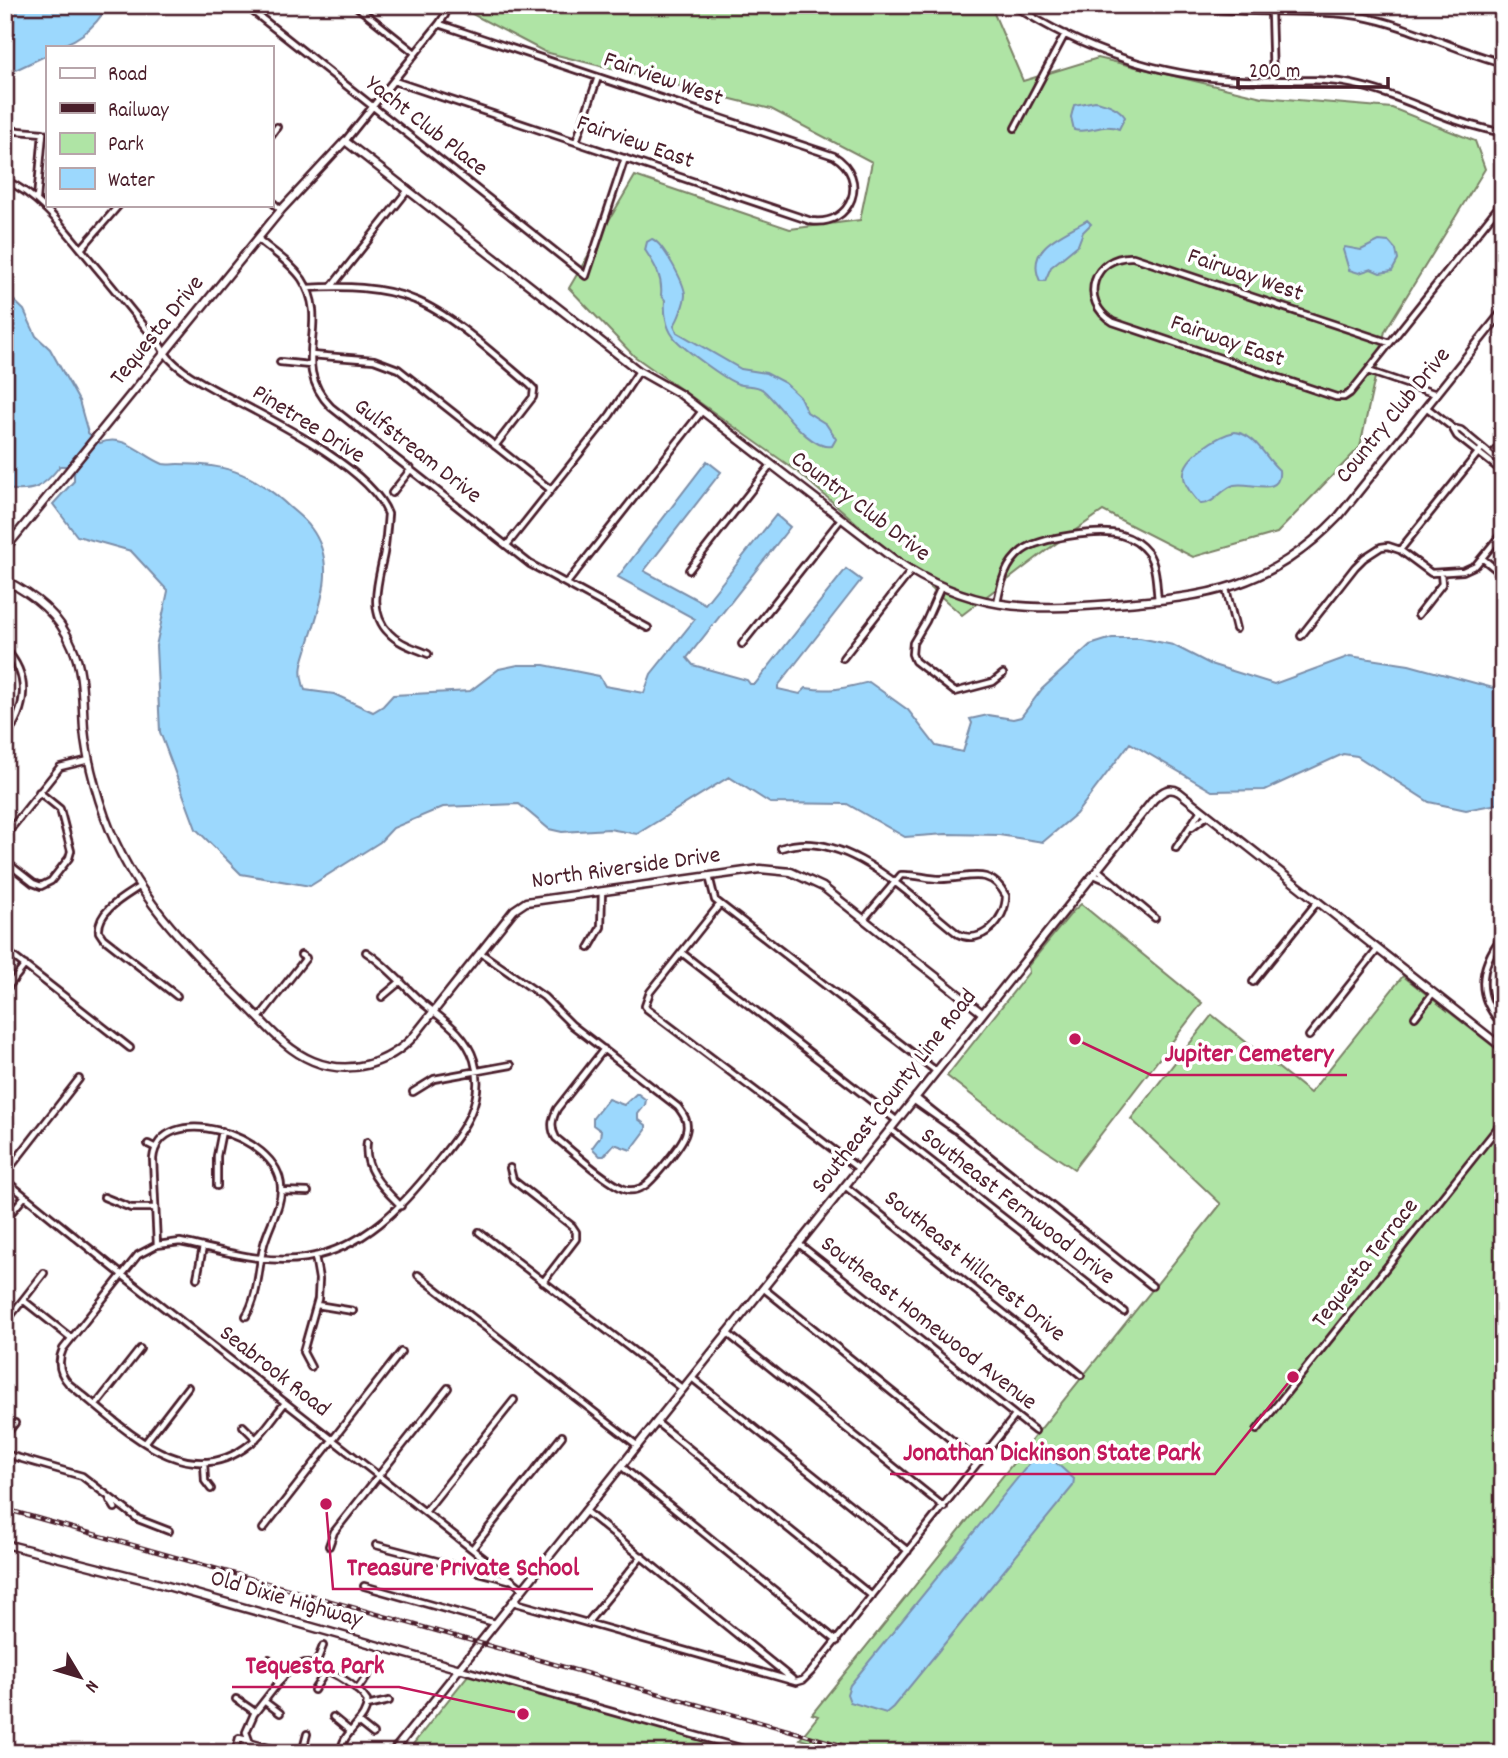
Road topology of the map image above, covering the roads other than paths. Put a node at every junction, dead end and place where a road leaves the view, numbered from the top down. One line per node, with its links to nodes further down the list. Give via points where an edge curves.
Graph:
1 (245, 5): 14 (street, Yacht Club Place)
2 (355, 5): 9 (street)
3 (447, 5): 7 (street)
4 (1013, 5): 8 (street)
5 (1191, 5): 6 (street)
6 (1271, 12): 10 (street, via 1361,16); 12 (street)
7 (439, 24): 9 (street); 11 (street, Fairview West)
8 (1065, 34): 12 (street, via 1166,70 1210,78); 16 (street)
9 (415, 53): 13 (street)
10 (1503, 63)
11 (598, 77): 21 (street); 25 (street, Fairview West, via 834,156 850,173)
12 (1273, 80): 19 (street, via 1316,80 1370,89)
13 (394, 81): 14 (street); 21 (street, Fairview East)
14 (373, 107): 20 (street); 22 (street, Yacht Club Place, via 586,276)
15 (277, 127): 18 (street)
16 (1015, 128)
17 (5, 130): 26 (street, via 43,133)
18 (273, 132)
19 (1503, 133)
20 (345, 141): 24 (street, Country Club Drive); 30 (street, Tequesta Drive)
21 (576, 142): 22 (street, Fairview East)
22 (625, 158): 25 (street, Fairview East, via 815,221 838,217)
23 (5, 180): 26 (street, Pinetree Drive)
24 (408, 190): 34 (street); 43 (street, Country Club Drive)
25 (853, 192)
26 (37, 200): 32 (street, Pinetree Drive)
27 (1503, 201): 37 (street)
28 (273, 203): 30 (street)
29 (118, 206): 32 (street)
30 (281, 210): 31 (street, Tequesta Drive)
31 (258, 239): 35 (street, Gulfstream Drive, via 290,266); 38 (street, Tequesta Drive)
32 (81, 249): 38 (street, Pinetree Drive)
33 (1096, 279): 37 (street, Fairway West, via 1110,261 1133,257); 42 (street, Fairway East, via 1098,309 1130,328 1336,397 1347,396)
34 (331, 287): 35 (street); 48 (street, via 393,293 424,303 529,384 534,389 532,400)
35 (307, 288): 39 (street, Gulfstream Drive, via 314,314)
36 (1503, 311): 44 (street, Country Club Drive)
37 (1390, 343): 42 (street)
38 (164, 353): 61 (street, Tequesta Drive); 80 (street, Pinetree Drive, via 197,380 301,438 364,481 388,514 378,615 399,641)
39 (311, 355): 41 (street, Gulfstream Drive); 48 (street, via 390,365)
40 (279, 362): 41 (street)
41 (310, 365): 54 (street, Gulfstream Drive, via 316,386 331,407)
42 (1367, 371): 44 (street)
43 (639, 372): 46 (street, Country Club Drive); 56 (street)
44 (1436, 394): 45 (street, Country Club Drive)
45 (1426, 407): 49 (street, via 1461,430); 71 (street, Country Club Drive, via 1315,540 1272,569)
46 (702, 411): 52 (street, Country Club Drive); 69 (street)
47 (1503, 441): 50 (street)
48 (495, 446): 56 (street)
49 (1480, 450): 50 (street); 55 (street); 62 (street)
50 (1493, 453): 51 (street); 53 (street)
51 (1503, 457)
52 (771, 465): 58 (street, Country Club Drive); 64 (street)
53 (1503, 465)
54 (411, 469): 57 (street); 60 (street, Gulfstream Drive)
55 (1503, 472)
56 (551, 489): 60 (street)
57 (392, 493)
58 (841, 519): 65 (street, Country Club Drive); 78 (street)
59 (1503, 532): 63 (street)
60 (507, 545): 69 (street, Gulfstream Drive, via 530,564)
61 (5, 549)
62 (1400, 550): 66 (street, via 1428,571); 77 (street, via 1385,546 1364,558)
63 (1482, 558): 66 (street, via 1469,570); 67 (street)
64 (688, 570)
65 (911, 571): 70 (street, Country Club Drive); 81 (street)
66 (1441, 573): 74 (street, via 1442,583)
67 (1503, 575)
68 (5, 580): 84 (street, North Riverside Drive, via 44,606 66,633 79,666)
69 (567, 583): 75 (street, Gulfstream Drive)
70 (941, 587): 73 (street, Country Club Drive); 82 (street, via 913,643 915,661 955,692 993,682)
71 (1226, 589): 72 (street, Country Club Drive); 76 (street)
72 (1158, 601): 73 (street, Country Club Drive, via 1048,609); 73 (street, via 1147,552 1130,538 1111,533 1054,538 1030,546 1006,570)
73 (997, 604)
74 (1418, 615)
75 (648, 628)
76 (1236, 629)
77 (1301, 636)
78 (743, 644)
79 (5, 649): 83 (street, via 17,665 24,689 20,714)
80 (428, 654)
81 (843, 658)
82 (1003, 674)
83 (6, 735)
84 (89, 760): 85 (street, via 60,767); 96 (street, North Riverside Drive, via 106,819)
85 (40, 792): 89 (street); 92 (street, via 62,812 71,855 51,881 41,886)
86 (1201, 810): 87 (street, Southeast County Line Road); 88 (street); 93 (street, Southeast County Line Road, via 1176,790 1164,791)
87 (1208, 815): 88 (street); 98 (street, Southeast County Line Road)
88 (1191, 827): 91 (street)
89 (5, 836)
90 (781, 848): 95 (street, via 808,843 829,846 870,865)
91 (1176, 848)
92 (5, 861)
93 (1096, 872): 100 (street); 118 (street, Southeast County Line Road)
94 (709, 876): 97 (street, North Riverside Drive); 99 (street, via 712,894); 101 (street, North Riverside Drive, via 760,869 792,872 823,887)
95 (893, 882): 95 (street, via 901,875 984,876 1000,887 1006,904 987,933 965,938); 101 (street)
96 (139, 887): 115 (street, via 115,903 100,921 99,932); 120 (street, North Riverside Drive, via 186,946)
97 (602, 891): 103 (street, via 601,928); 107 (street, North Riverside Drive, via 523,903)
98 (1318, 901): 104 (street, Southeast County Line Road); 112 (street)
99 (720, 904): 108 (street); 128 (street)
100 (1154, 918)
101 (863, 919): 118 (street, North Riverside Drive)
102 (1503, 935): 121 (street, via 1485,964 1483,979 1490,1010)
103 (589, 948)
104 (1378, 949): 114 (street, Southeast County Line Road); 122 (street)
105 (5, 950): 110 (street)
106 (366, 952): 111 (street)
107 (481, 953): 117 (street, North Riverside Drive); 125 (street, via 544,997)
108 (682, 953): 132 (street); 140 (street, via 650,992 645,1006 649,1011)
109 (301, 955): 120 (street, via 306,958)
110 (25, 965): 113 (street); 123 (street)
111 (401, 981): 116 (street); 117 (street)
112 (1253, 982)
113 (5, 991)
114 (1433, 993): 119 (street); 124 (street, Southeast County Line Road)
115 (177, 996)
116 (382, 997)
117 (434, 1012): 120 (street, North Riverside Drive, via 394,1054 346,1068 303,1057); 127 (street, via 463,1039)
118 (982, 1013): 128 (street, Southeast County Line Road)
119 (1415, 1017)
120 (259, 1018)
121 (1503, 1025)
122 (1310, 1036)
123 (130, 1048)
124 (1503, 1048)
125 (604, 1049): 125 (street, via 685,1116 686,1133 681,1142 648,1184 630,1191 553,1132 558,1109)
126 (512, 1065): 127 (street)
127 (477, 1071): 130 (street, via 434,1079); 149 (street, via 477,1096 467,1123)
128 (936, 1071): 131 (street, Southeast County Line Road)
129 (79, 1079): 141 (street)
130 (413, 1092)
131 (913, 1098): 132 (street, Southeast County Line Road); 165 (street)
132 (896, 1120): 134 (street, Southeast County Line Road)
133 (1503, 1121): 190 (street, Tequesta Terrace)
134 (890, 1128): 140 (street, Southeast County Line Road); 170 (street, Southeast Fernwood Drive)
135 (222, 1131): 138 (street, via 176,1130); 143 (street); 145 (street, via 264,1155 278,1174)
136 (367, 1142): 149 (street, via 370,1170)
137 (148, 1144): 138 (street)
138 (156, 1148): 150 (street)
139 (510, 1168): 164 (street, via 513,1180 576,1232 576,1239)
140 (859, 1169): 144 (street, Southeast County Line Road)
141 (5, 1174)
142 (5, 1180): 147 (street, Seabrook Road)
143 (217, 1186)
144 (845, 1186): 155 (street, Southeast County Line Road); 178 (street, Southeast Hillcrest Drive)
145 (281, 1191): 146 (street); 159 (street)
146 (308, 1192)
147 (25, 1196): 151 (street); 161 (street, Seabrook Road)
148 (104, 1197): 150 (street, via 131,1208)
149 (401, 1206): 158 (street, via 366,1234)
150 (155, 1208): 156 (street)
151 (5, 1220)
152 (1503, 1228): 154 (street)
153 (479, 1232): 164 (street)
154 (1497, 1235)
155 (799, 1244): 166 (street, Southeast County Line Road); 186 (street, Southeast Homewood Avenue)
156 (157, 1245): 157 (street, via 172,1242); 161 (street, via 138,1255)
157 (203, 1247): 159 (street); 163 (street)
158 (315, 1256): 159 (street); 168 (street)
159 (261, 1257): 171 (street)
160 (44, 1273): 167 (street)
161 (121, 1274): 174 (street); 184 (street, Seabrook Road)
162 (418, 1275): 197 (street)
163 (197, 1278)
164 (543, 1282): 182 (street)
165 (1152, 1286)
166 (763, 1288): 173 (street, Southeast County Line Road); 200 (street)
167 (23, 1300): 172 (street); 174 (street)
168 (317, 1305): 169 (street); 177 (street, via 303,1349)
169 (353, 1311)
170 (1124, 1312)
171 (246, 1316)
172 (5, 1323)
173 (727, 1333): 179 (street, Southeast County Line Road); 205 (street)
174 (71, 1338): 185 (street, via 60,1359 61,1373)
175 (140, 1349): 185 (street)
176 (401, 1352): 195 (street)
177 (311, 1367)
178 (1081, 1375)
179 (692, 1378): 182 (street, Southeast County Line Road); 215 (street)
180 (188, 1387): 196 (street)
181 (448, 1388): 202 (street)
182 (683, 1389): 187 (street, Southeast County Line Road)
183 (514, 1400): 208 (street)
184 (285, 1403): 194 (street); 195 (street, Seabrook Road)
185 (96, 1405): 196 (street)
186 (1016, 1416): 191 (street, Southeast Homewood Avenue); 200 (street)
187 (656, 1422): 197 (street, Southeast County Line Road); 220 (street)
188 (15, 1423): 192 (street)
189 (243, 1426): 194 (street)
190 (1257, 1430)
191 (1035, 1432)
192 (5, 1436)
193 (562, 1436): 214 (street)
194 (256, 1439): 199 (street, via 232,1455)
195 (332, 1439): 202 (street, Seabrook Road); 209 (street)
196 (145, 1443): 199 (street, via 171,1458)
197 (638, 1446): 201 (street, Southeast County Line Road)
198 (5, 1454): 204 (street, via 75,1474)
199 (204, 1462): 203 (street, via 205,1481)
200 (979, 1462): 205 (street)
201 (621, 1466): 207 (street, Southeast County Line Road); 224 (street)
202 (378, 1476): 208 (street, Seabrook Road); 213 (street, via 334,1532)
203 (211, 1489)
204 (105, 1494): 206 (street); 210 (street, via 138,1520)
205 (944, 1507): 215 (street)
206 (115, 1508)
207 (585, 1511): 216 (street); 219 (street, Southeast County Line Road)
208 (425, 1513): 214 (street, Seabrook Road)
209 (263, 1529)
210 (169, 1531)
211 (5, 1544): 228 (street, Old Dixie Highway)
212 (376, 1545): 217 (street)
213 (329, 1546)
214 (472, 1549): 217 (street, Seabrook Road)
215 (908, 1551): 220 (street)
216 (642, 1556): 223 (street); 232 (street)
217 (513, 1581): 219 (street, Seabrook Road)
218 (364, 1586): 222 (street)
219 (523, 1589): 221 (street, Southeast County Line Road)
220 (872, 1596): 224 (street)
221 (513, 1602): 222 (street, Southeast County Line Road); 223 (street)
222 (495, 1623): 228 (street, Southeast County Line Road)
223 (587, 1624): 232 (street)
224 (837, 1641): 232 (street, via 807,1677)
225 (323, 1646): 227 (street)
226 (269, 1659): 230 (street)
227 (315, 1666): 229 (street); 230 (street, via 299,1664)
228 (460, 1669): 252 (street, Southeast County Line Road); 253 (street, Old Dixie Highway)
229 (326, 1671): 233 (street); 234 (street)
230 (286, 1673): 236 (street)
231 (369, 1673): 234 (street)
232 (796, 1682)
233 (314, 1689)
234 (356, 1689): 238 (street)
235 (236, 1699): 239 (street)
236 (264, 1701): 239 (street); 240 (street)
237 (389, 1701): 238 (street)
238 (368, 1706): 242 (street)
239 (255, 1712): 246 (street, via 246,1732)
240 (280, 1713)
241 (333, 1717): 243 (street)
242 (358, 1722): 243 (street); 245 (street)
243 (350, 1731): 251 (street)
244 (307, 1734): 250 (street)
245 (373, 1734)
246 (248, 1741): 247 (street); 248 (street, via 239,1738)
247 (269, 1750): 249 (street)
248 (235, 1753)
249 (288, 1753)
250 (302, 1753)
251 (341, 1753)
252 (392, 1753)
253 (758, 1753)

